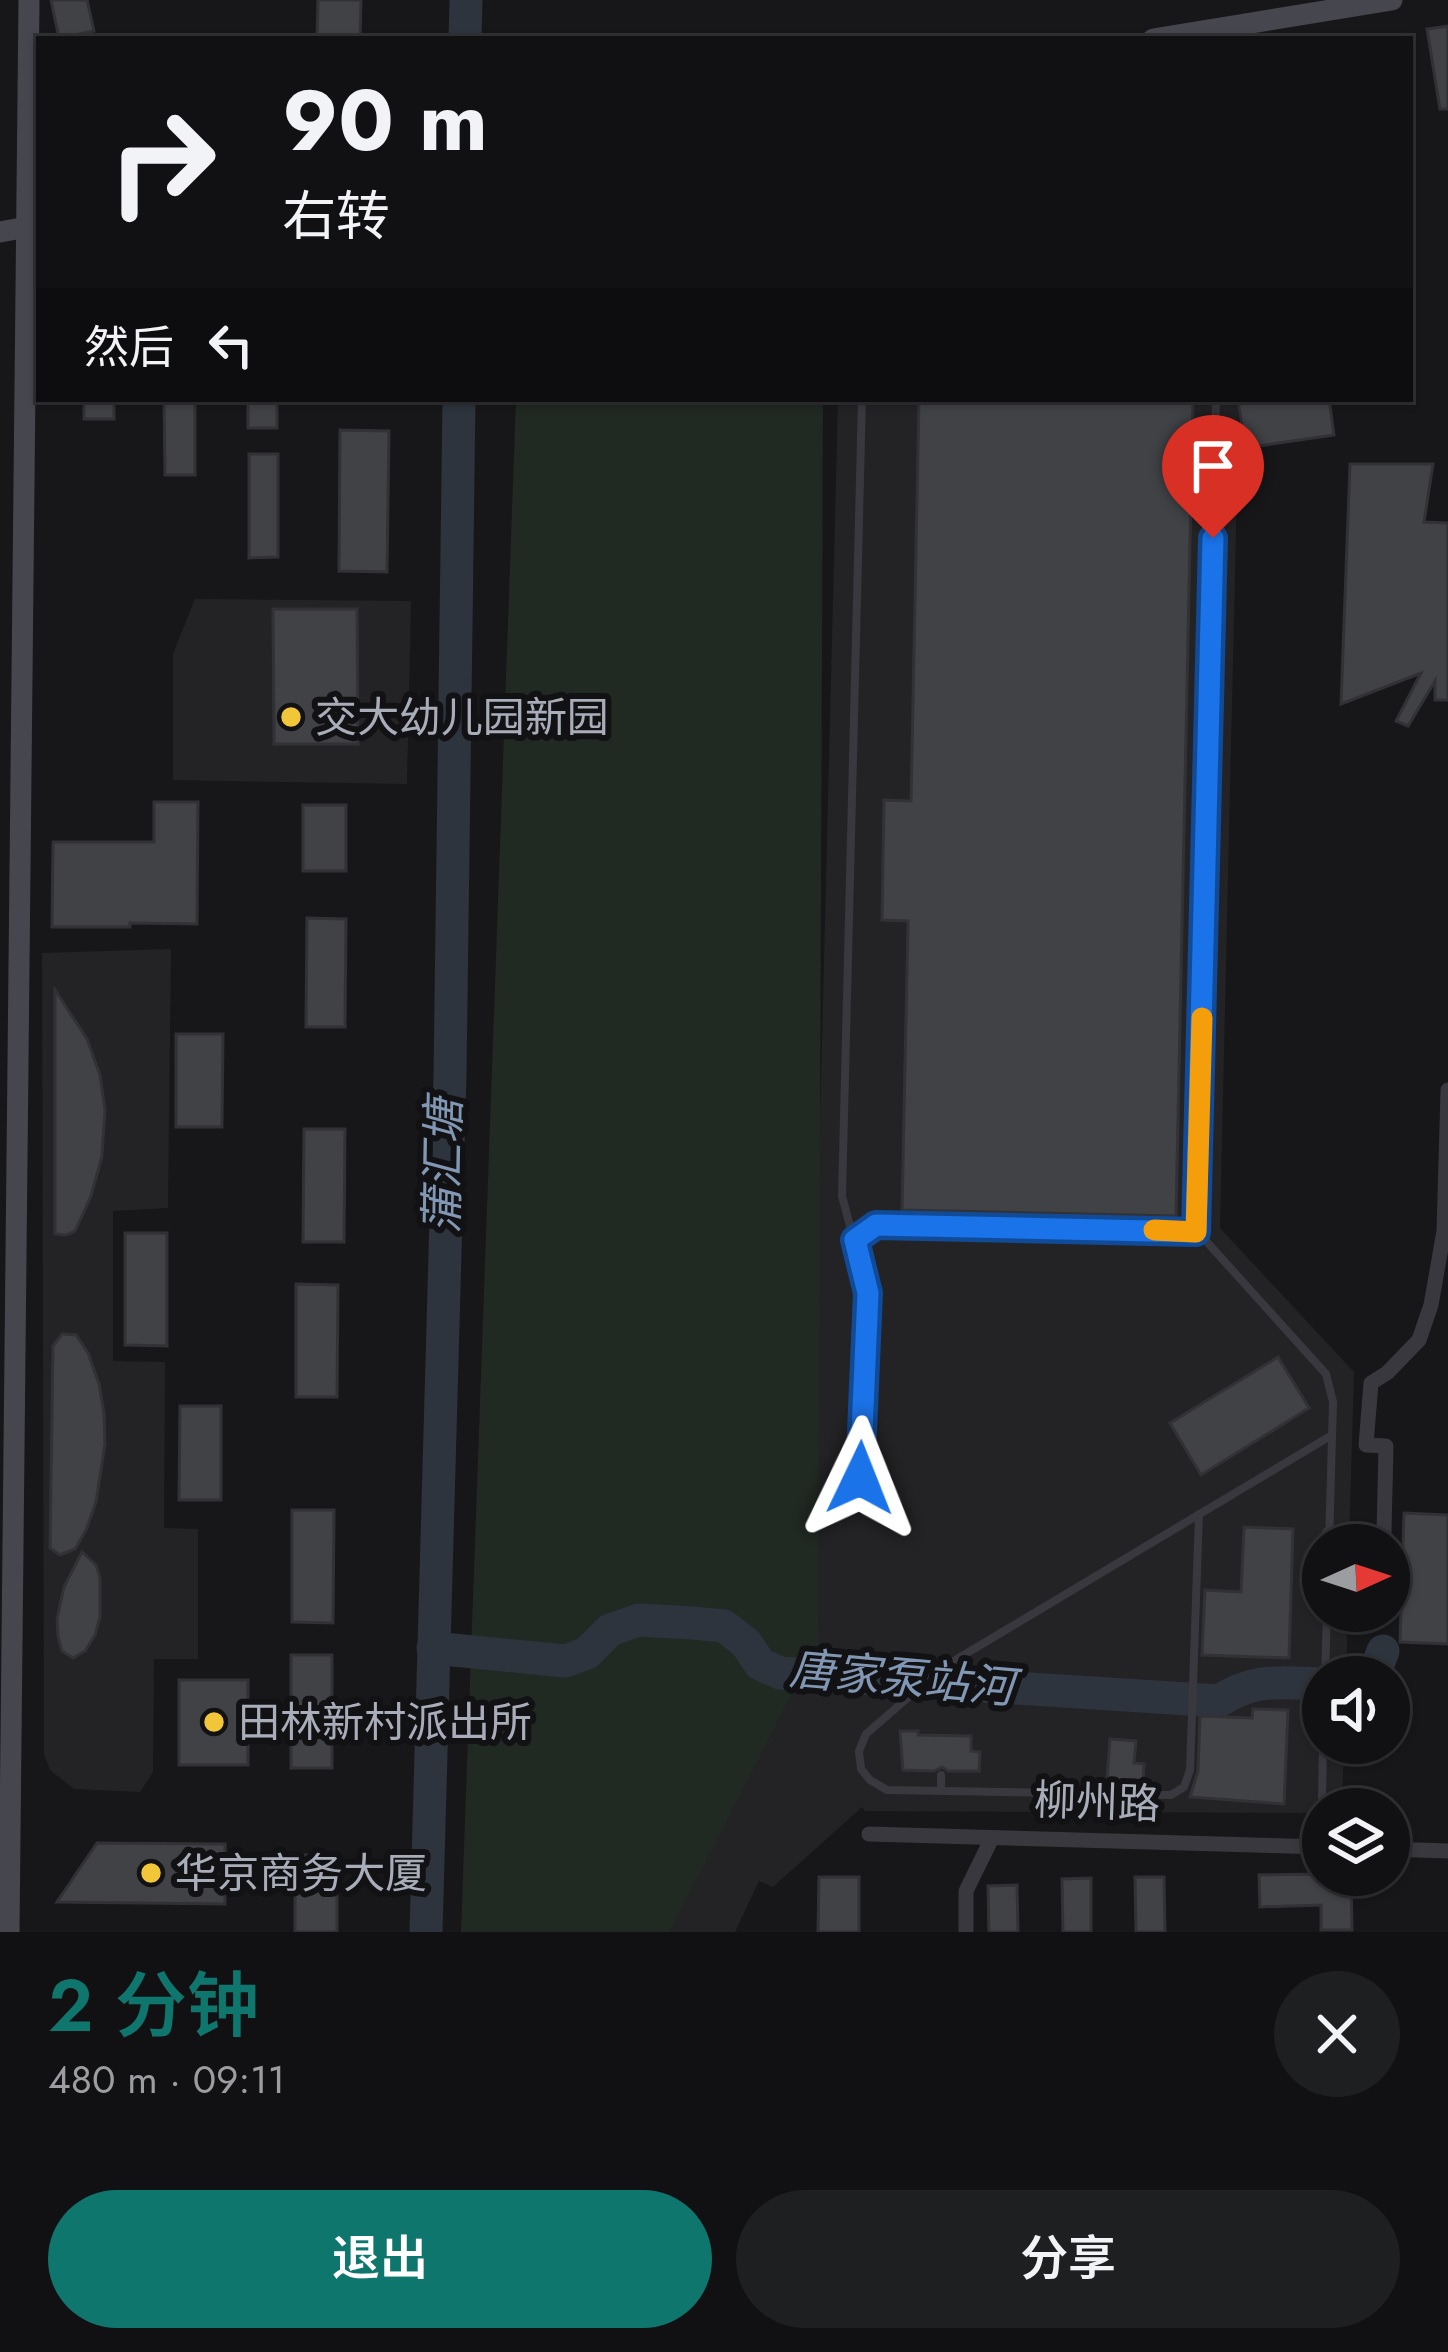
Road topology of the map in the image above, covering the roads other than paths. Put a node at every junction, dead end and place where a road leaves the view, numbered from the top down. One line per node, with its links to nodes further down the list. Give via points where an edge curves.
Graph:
1 (29, 0): 5 (street)
2 (1392, 0): 3 (street)
3 (1225, 33): 4 (street)
4 (1189, 36)
5 (33, 226): 6 (street); 19 (street)
6 (0, 232)
7 (862, 402): 11 (lane, via 842,1196)
8 (1216, 402): 10 (lane)
9 (1448, 1090): 16 (street, via 1444,1231 1431,1305 1419,1340 1371,1383 1366,1445 1386,1445)
10 (1196, 1232): 11 (lane, via 876,1225); 12 (lane, via 1325,1374)
11 (855, 1240): 13 (lane, via 868,1293)
12 (1332, 1435): 14 (lane); 15 (lane)
13 (860, 1478)
14 (1199, 1514): 18 (lane, via 1184,1787 1171,1795); 18 (lane, via 942,1668 866,1734 859,1751 870,1780 887,1790)
15 (1329, 1524)
16 (1384, 1524)
17 (941, 1775): 18 (lane)
18 (940, 1791)
19 (5, 1812): 25 (street)
20 (868, 1834): 21 (street, 柳州路)
21 (992, 1838): 22 (street, 柳州路); 26 (street, via 966,1892)
22 (1302, 1846)
23 (1410, 1850): 24 (street)
24 (1448, 1851)
25 (9, 1932)
26 (966, 1932)

